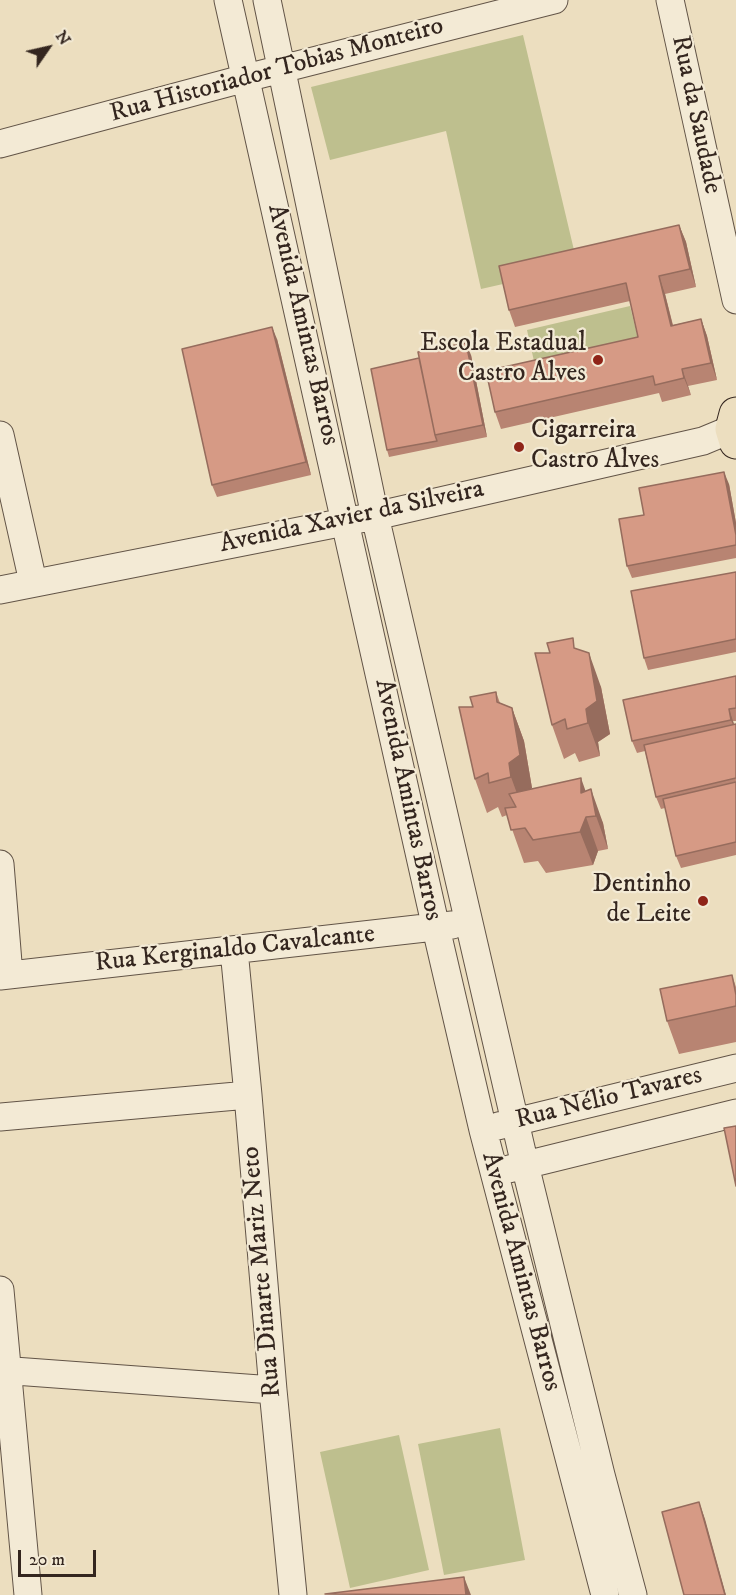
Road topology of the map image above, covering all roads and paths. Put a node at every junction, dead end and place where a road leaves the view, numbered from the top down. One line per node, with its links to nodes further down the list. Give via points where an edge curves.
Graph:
1 (228, 0): 6 (street, Avenida Amintas Barros)
2 (267, 0): 5 (street, Avenida Amintas Barros)
3 (554, 0): 5 (street, Rua Historiador Tobias Monteiro)
4 (670, 0): 8 (street, Rua da Saudade)
5 (282, 69): 6 (street, Rua Historiador Tobias Monteiro); 11 (street, Avenida Amintas Barros)
6 (246, 78): 7 (street, Rua Historiador Tobias Monteiro); 12 (street, Avenida Amintas Barros)
7 (0, 144)
8 (736, 300)
9 (0, 435): 13 (street)
10 (729, 435): 11 (street, Avenida Xavier da Silveira)
11 (375, 516): 12 (street, Avenida Xavier da Silveira); 16 (street, Avenida Amintas Barros)
12 (346, 522): 13 (street, Avenida Xavier da Silveira); 17 (street, Avenida Amintas Barros)
13 (33, 582): 14 (street, Avenida Xavier da Silveira)
14 (0, 590)
15 (0, 864): 19 (street)
16 (469, 921): 17 (street, Rua Kerginaldo Cavalcante); 24 (street, Avenida Amintas Barros)
17 (436, 928): 18 (street, Rua Kerginaldo Cavalcante); 25 (street, Avenida Amintas Barros)
18 (234, 950): 19 (street, Rua Kerginaldo Cavalcante); 21 (street, Rua Dinarte Mariz Neto)
19 (5, 976)
20 (736, 1068): 24 (street, Rua Nélio Tavares)
21 (248, 1095): 23 (street); 30 (street, Rua Dinarte Mariz Neto)
22 (736, 1113): 26 (street, Rua Nélio Tavares)
23 (0, 1117)
24 (515, 1122): 25 (street, Rua Nélio Tavares); 26 (street, Avenida Amintas Barros)
25 (483, 1130): 27 (street, Avenida Amintas Barros)
26 (525, 1165): 27 (street, Rua Nélio Tavares); 31 (street, Avenida Amintas Barros)
27 (494, 1174): 32 (street, Avenida Amintas Barros)
28 (0, 1290): 29 (street)
29 (4, 1370): 30 (street); 33 (street)
30 (273, 1390): 35 (street, Rua Dinarte Mariz Neto)
31 (588, 1420): 32 (street); 37 (street, Avenida Amintas Barros)
32 (560, 1426): 36 (street, Avenida Amintas Barros)
33 (9, 1486): 34 (street)
34 (28, 1595)
35 (292, 1595)
36 (605, 1595)
37 (633, 1595)

